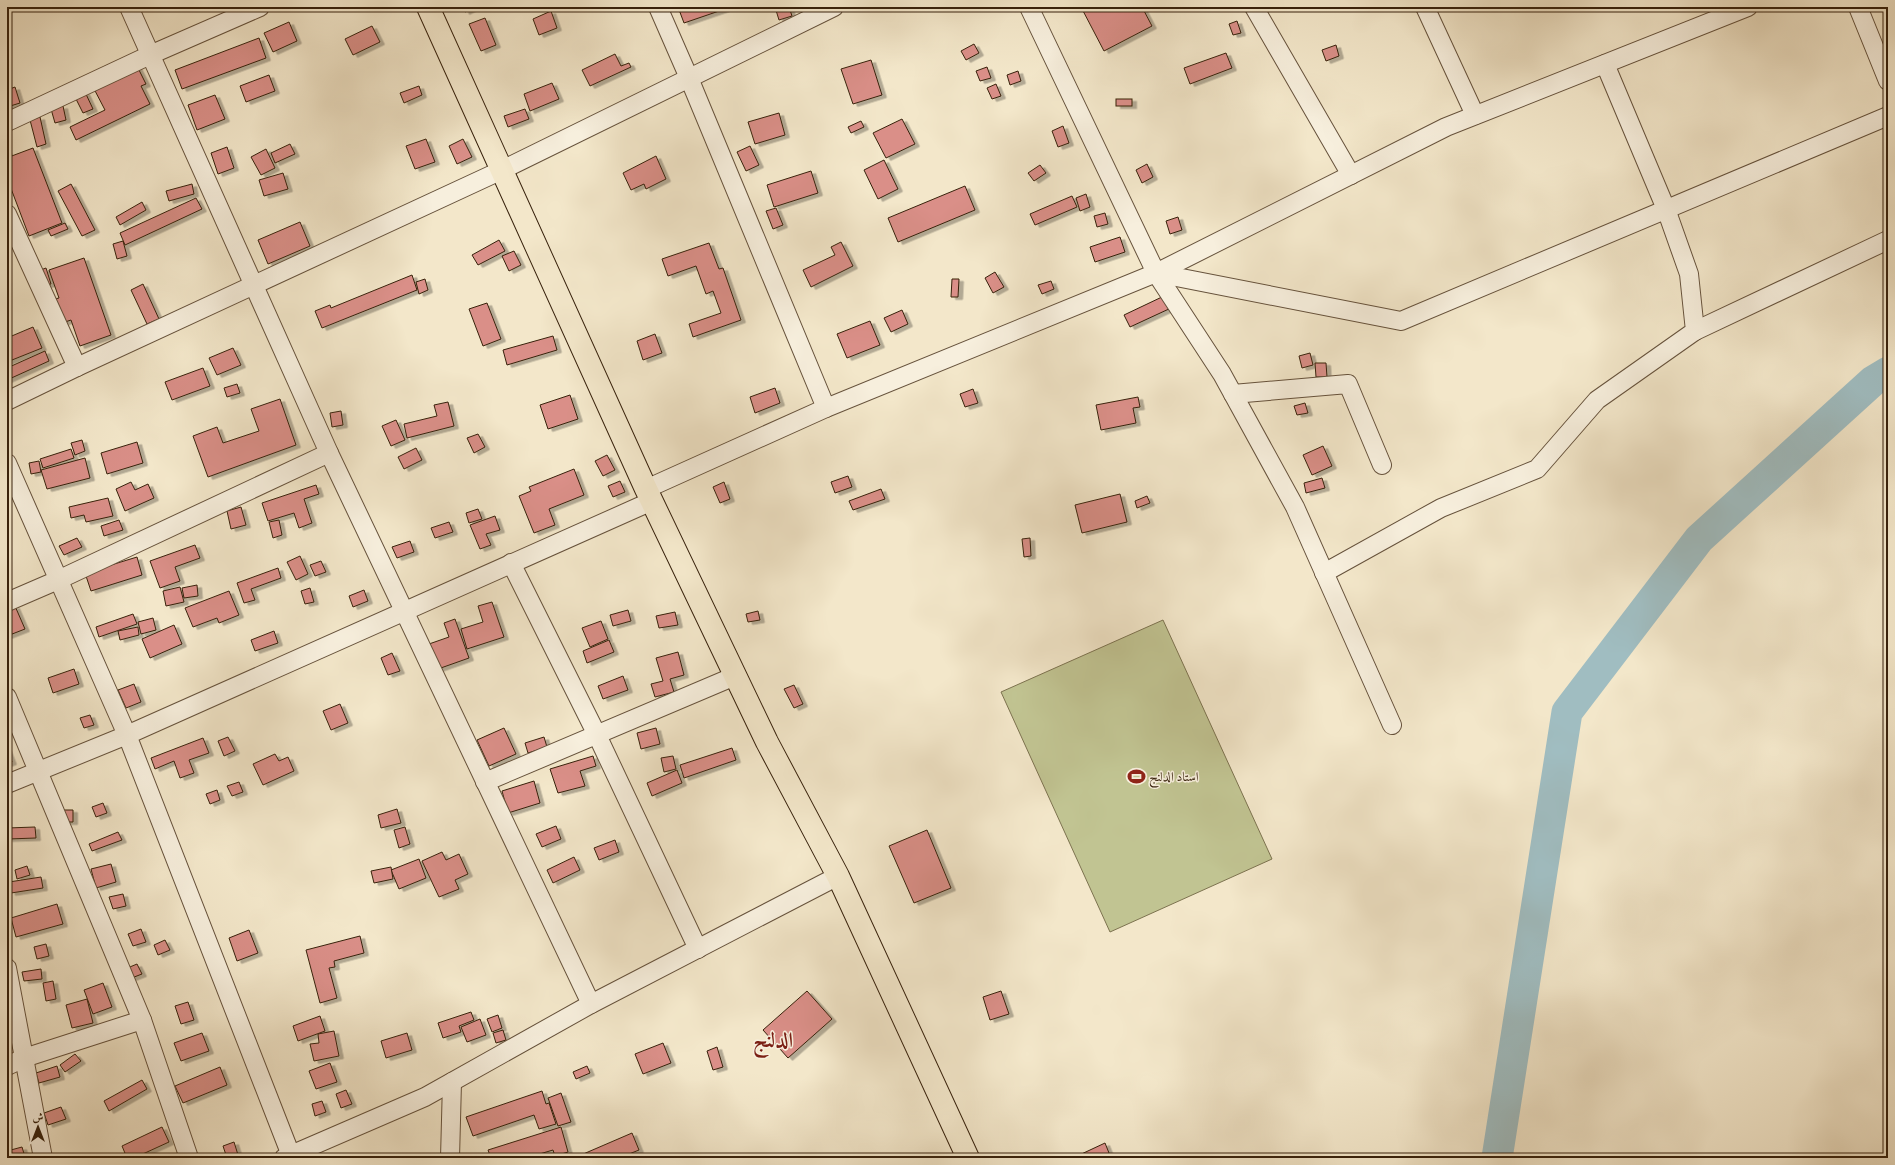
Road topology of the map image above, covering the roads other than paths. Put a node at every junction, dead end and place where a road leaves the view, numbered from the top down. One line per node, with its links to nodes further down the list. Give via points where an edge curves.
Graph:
1 (129, 7): 12 (street)
2 (260, 7): 12 (street)
3 (428, 7): 19 (main road)
4 (658, 7): 14 (street)
5 (834, 7): 14 (street)
6 (1029, 7): 24 (street)
7 (1254, 7): 20 (street)
8 (1426, 7): 16 (street)
9 (1748, 7): 11 (street)
10 (1858, 7): 15 (street)
11 (1717, 13): 13 (street)
12 (150, 54): 18 (street); 25 (street)
13 (1605, 64): 16 (street); 21 (street)
14 (689, 78): 19 (street); 30 (street)
15 (1888, 81)
16 (1475, 115): 20 (street)
17 (1888, 116): 21 (street)
18 (7, 122)
19 (502, 170): 25 (street); 34 (main road)
20 (1351, 175): 24 (street)
21 (1666, 209): 24 (street, via 1401,321); 26 (street, via 1688,274)
22 (7, 214): 27 (street)
23 (1888, 240): 26 (street)
24 (1156, 273): 28 (street); 30 (street)
25 (253, 284): 27 (street); 31 (street)
26 (1695, 331): 36 (street, via 1597,400 1537,469 1441,508)
27 (76, 367): 29 (street)
28 (1233, 394): 33 (street, via 1348,384); 36 (street, via 1295,507)
29 (7, 401)
30 (826, 408): 34 (street)
31 (329, 453): 37 (street); 39 (street)
32 (7, 463): 37 (street)
33 (1382, 465)
34 (649, 495): 35 (street); 40 (main road)
35 (511, 563): 39 (street); 43 (street)
36 (1324, 573): 42 (street)
37 (58, 580): 38 (street); 44 (street)
38 (7, 602)
39 (404, 610): 44 (street); 46 (street)
40 (735, 676): 43 (street); 48 (main road)
41 (7, 697): 45 (street)
42 (1392, 725)
43 (597, 734): 46 (street); 49 (street)
44 (126, 735): 45 (street); 57 (street)
45 (39, 770): 47 (street); 52 (street)
46 (485, 782): 51 (street)
47 (7, 784)
48 (838, 876): 49 (street); 62 (main road)
49 (698, 949): 51 (street)
50 (7, 968): 53 (street)
51 (591, 1004): 55 (street)
52 (142, 1020): 53 (street); 59 (street)
53 (24, 1058): 54 (street); 58 (street)
54 (7, 1066)
55 (452, 1082): 56 (street); 57 (street, via 425,1097)
56 (451, 1136): 60 (street); 61 (street)
57 (289, 1157)
58 (43, 1158)
59 (189, 1158)
60 (450, 1158)
61 (461, 1158)
62 (968, 1158)

